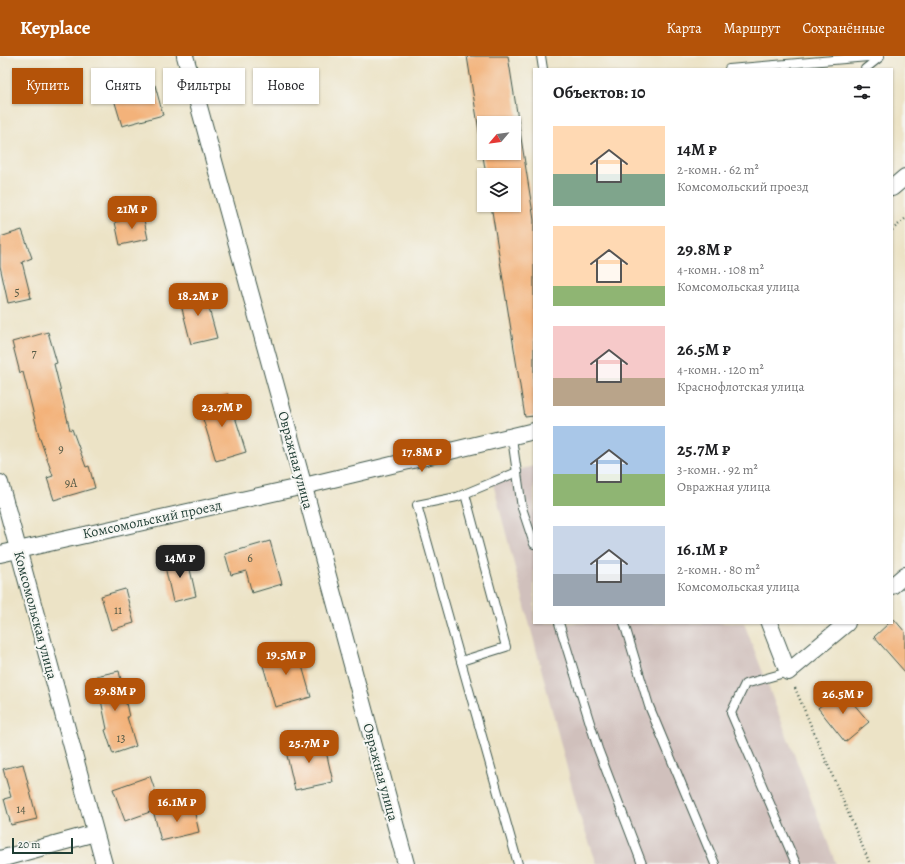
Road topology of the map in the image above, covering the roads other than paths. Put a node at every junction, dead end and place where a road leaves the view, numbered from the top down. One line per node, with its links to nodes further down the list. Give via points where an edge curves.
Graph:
1 (185, 56): 13 (street, Овражная улица)
2 (541, 56): 4 (lane)
3 (880, 56): 5 (lane); 6 (lane)
4 (543, 68)
5 (741, 68)
6 (866, 68)
7 (905, 177): 8 (street)
8 (893, 187)
9 (533, 431): 10 (street, Комсомольский проезд)
10 (512, 438): 11 (lane); 13 (street, Комсомольский проезд)
11 (517, 472): 14 (lane); 15 (lane, via 522,508)
12 (0, 483): 16 (street, Комсомольская улица)
13 (304, 486): 16 (street, Комсомольский проезд); 29 (street, Овражная улица)
14 (465, 494): 24 (lane, via 506,647); 24 (lane, via 457,498 417,505)
15 (533, 541)
16 (18, 549): 17 (street, Комсомольский проезд); 26 (street, Комсомольская улица)
17 (0, 554)
18 (905, 575): 19 (street)
19 (893, 585)
20 (559, 624): 31 (lane, via 598,749)
21 (624, 624): 32 (lane, via 649,706)
22 (769, 624): 25 (street)
23 (846, 624): 25 (street)
24 (461, 661): 30 (lane)
25 (788, 672): 33 (lane, via 745,684 731,713)
26 (95, 833): 27 (street); 28 (street, Комсомольская улица)
27 (0, 859)
28 (104, 864)
29 (406, 864)
30 (518, 864)
31 (642, 864)
32 (715, 864)
33 (796, 864)

